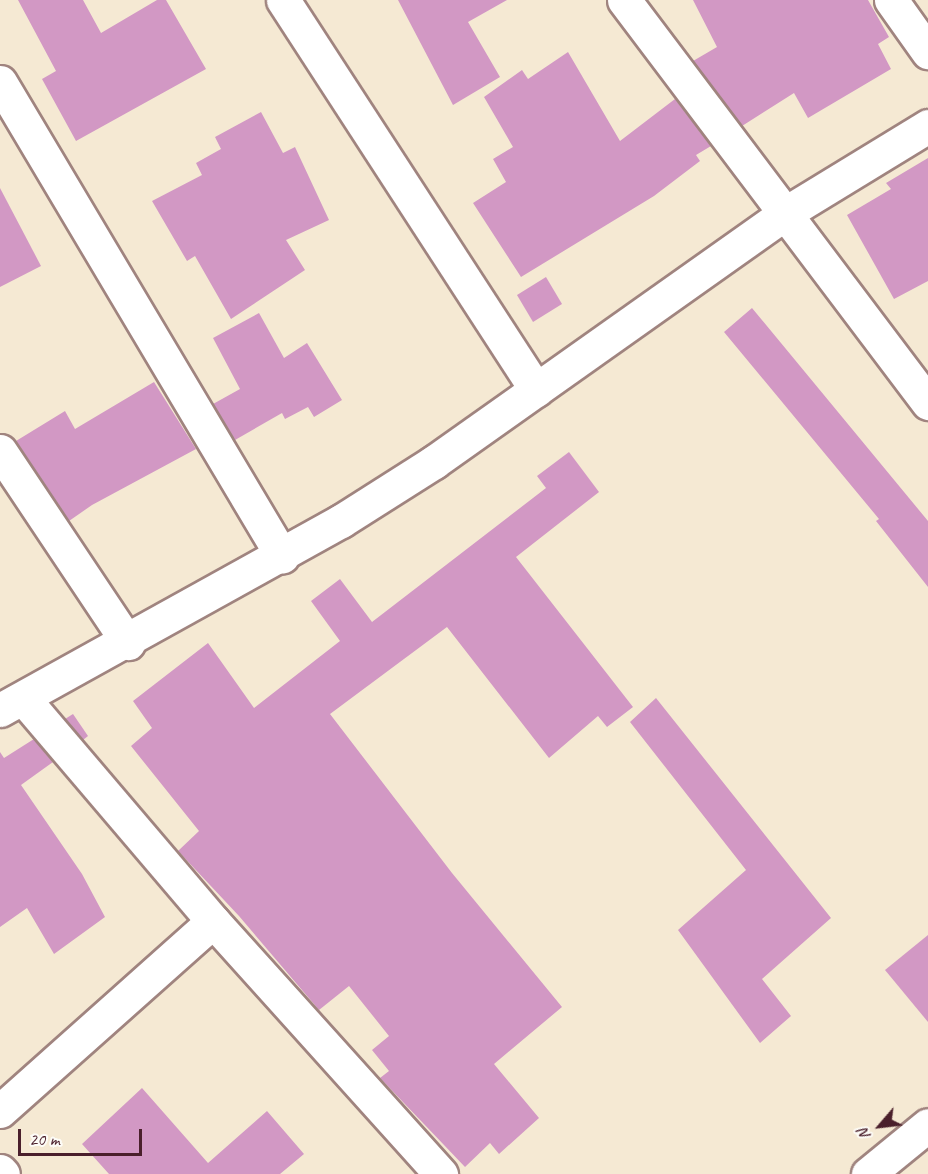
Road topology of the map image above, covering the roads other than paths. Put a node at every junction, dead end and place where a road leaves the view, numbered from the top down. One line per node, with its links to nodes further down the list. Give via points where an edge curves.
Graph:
1 (283, 0): 8 (street)
2 (624, 0): 7 (street)
3 (891, 0): 4 (street)
4 (928, 52)
5 (0, 82): 11 (street)
6 (928, 126): 7 (street)
7 (784, 213): 8 (street); 9 (street)
8 (536, 390): 11 (street, via 434,462)
9 (928, 403)
10 (0, 451): 12 (street)
11 (282, 556): 12 (street)
12 (128, 643): 13 (street)
13 (12, 704): 14 (street)
14 (213, 921): 15 (street); 17 (street)
15 (0, 1111)
16 (928, 1125): 18 (street)
17 (441, 1174)
18 (868, 1174)

